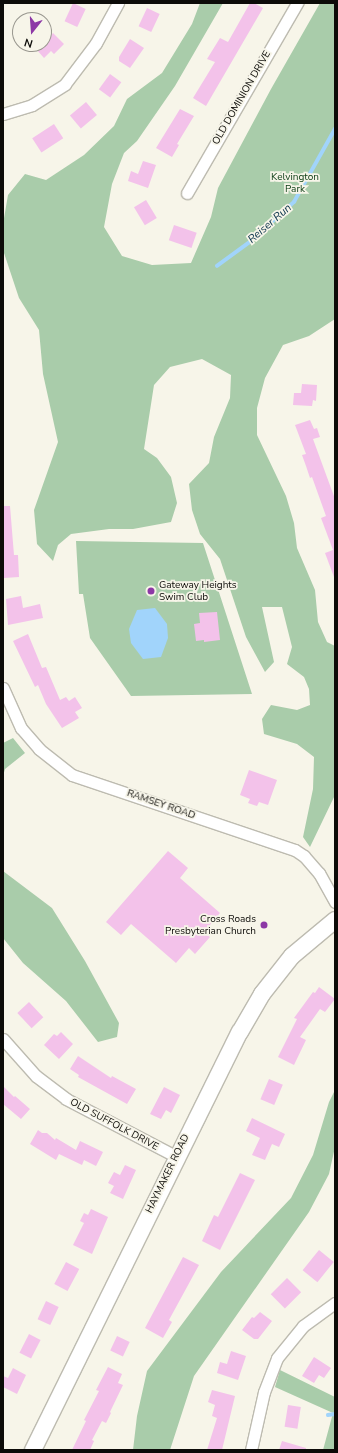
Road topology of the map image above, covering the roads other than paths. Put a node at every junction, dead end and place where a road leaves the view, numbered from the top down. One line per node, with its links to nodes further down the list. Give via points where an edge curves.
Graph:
1 (118, 3): 3 (street, via 96,43 65,84 32,105)
2 (297, 3): 4 (street, OLD DOMINION DRIVE)
3 (3, 114)
4 (187, 193)
5 (3, 688): 6 (street, RAMSEY ROAD, via 21,728 39,749 72,775 295,850 319,873)
6 (335, 902)
7 (335, 920): 9 (main road, HAYMAKER ROAD, via 292,956 262,994)
8 (3, 1039): 9 (street, OLD SUFFOLK DRIVE, via 36,1076 66,1099)
9 (177, 1157): 11 (main road, HAYMAKER ROAD)
10 (335, 1303): 12 (street, via 303,1326 277,1358 264,1392)
11 (33, 1450)
12 (251, 1450)

